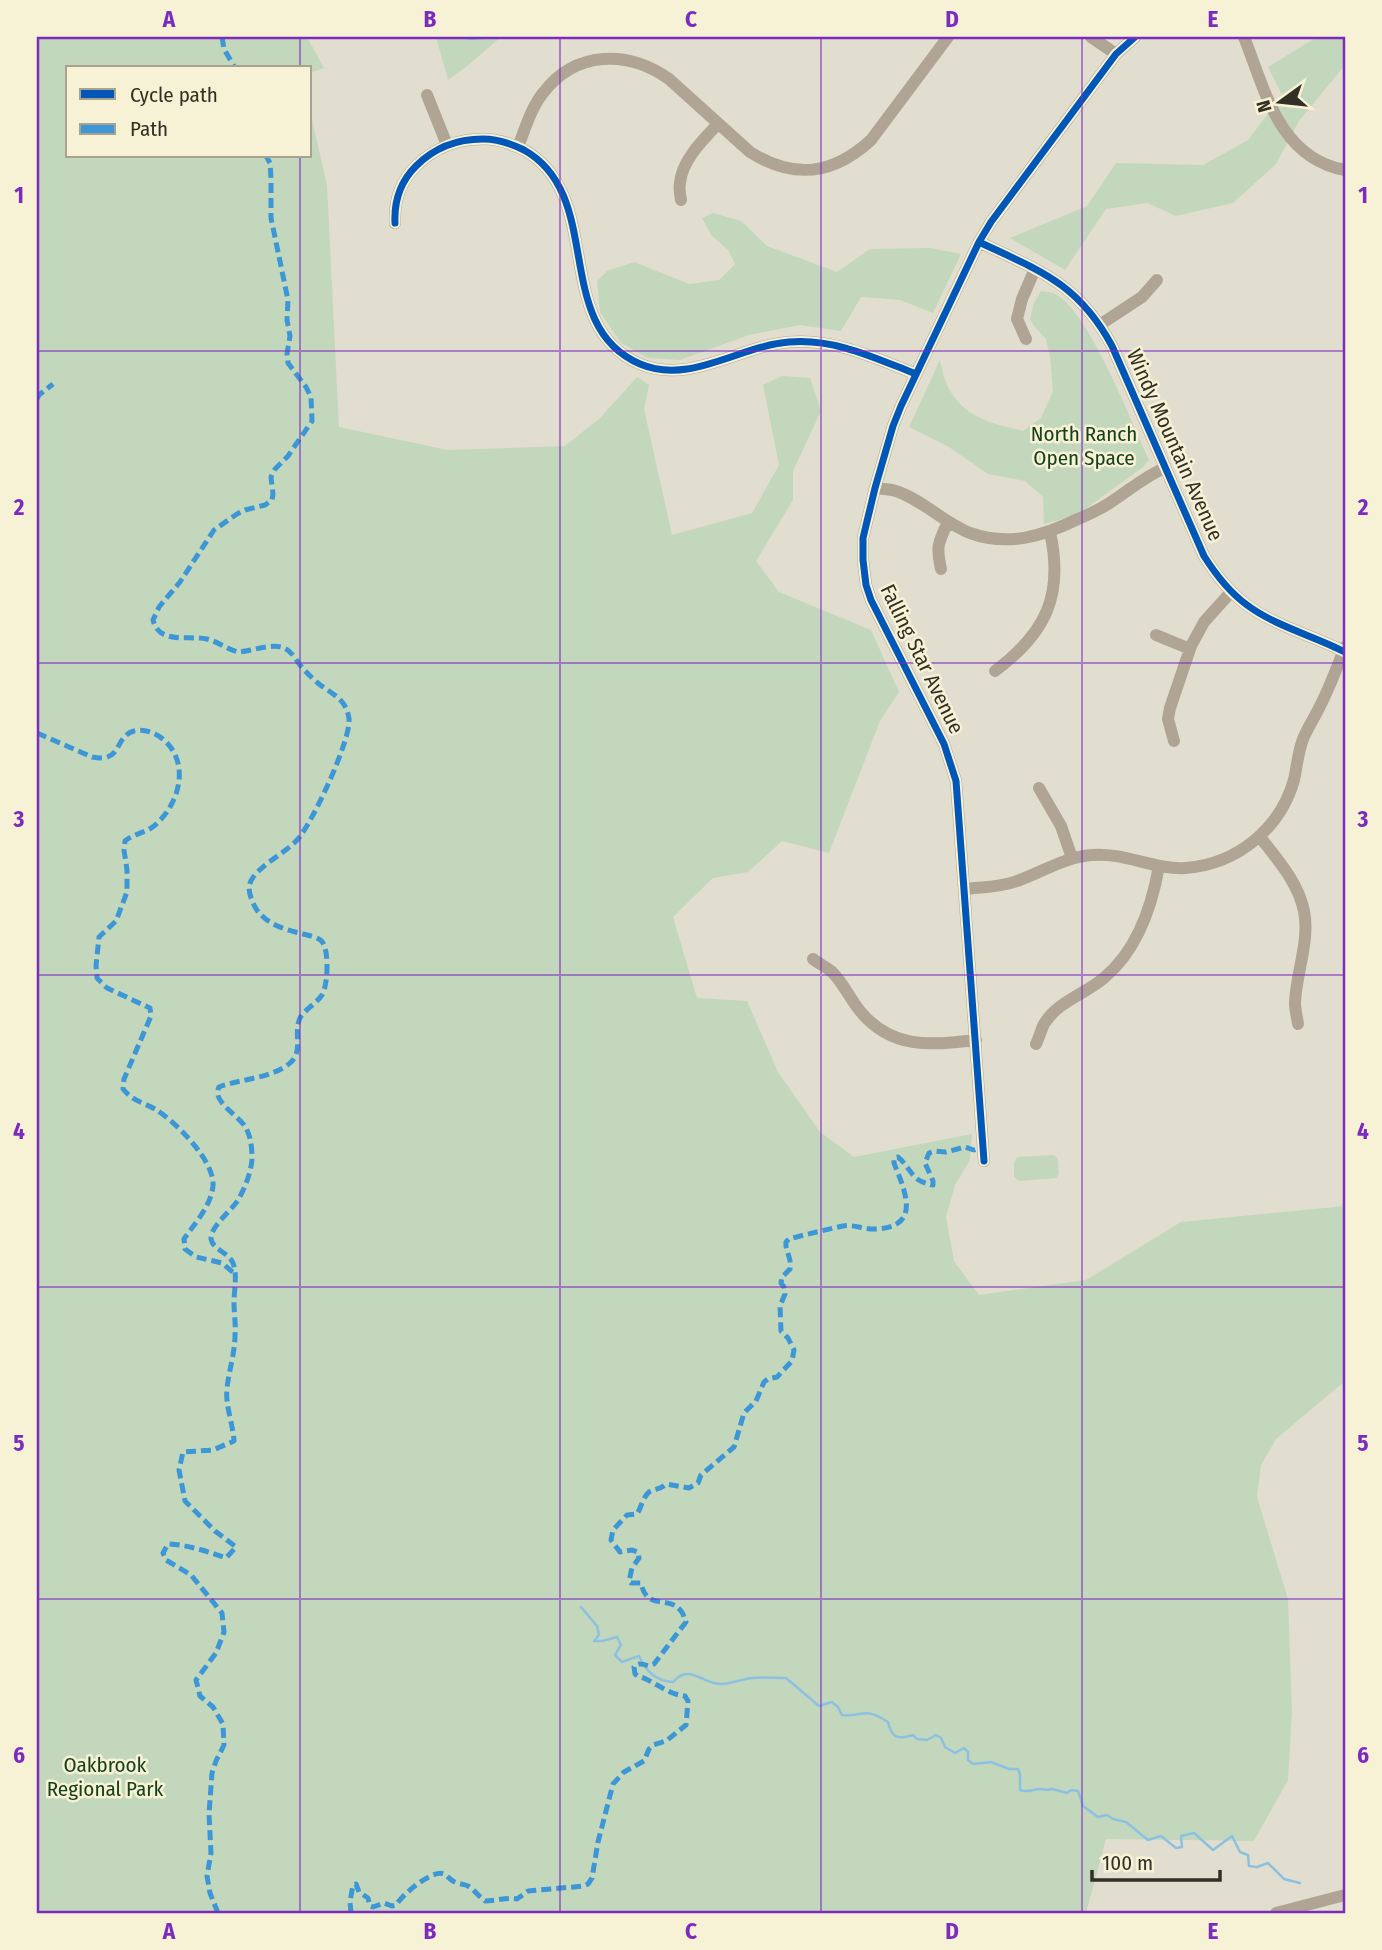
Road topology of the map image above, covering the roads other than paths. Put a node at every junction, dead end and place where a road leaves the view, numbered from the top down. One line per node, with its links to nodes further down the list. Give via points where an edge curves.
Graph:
1 (948, 37): 7 (street, via 872,140 838,164 808,170 776,166 750,152)
2 (1091, 37): 5 (street)
3 (1135, 37): 5 (street, Falling Star Avenue)
4 (1244, 37): 10 (street, via 1285,133 1316,160)
5 (1116, 54): 13 (street, Falling Star Avenue)
6 (428, 95): 8 (street)
7 (718, 124): 9 (street, via 655,69 630,60 604,59 573,67 551,83 535,105); 11 (street, via 687,164 680,181)
8 (447, 145): 9 (street, via 485,139); 12 (street, via 425,158 406,178 395,206)
9 (518, 147): 18 (street, via 544,165 561,188 592,315 608,341 629,358 655,368 684,370 766,345 810,342 846,348)
10 (1345, 170)
11 (681, 200)
12 (395, 223)
13 (979, 242): 14 (street, Windy Mountain Avenue); 18 (street, Falling Star Avenue)
14 (1035, 269): 16 (street, Windy Mountain Avenue, via 1071,291); 17 (street, via 1017,318)
15 (1157, 280): 16 (street, via 1142,297)
16 (1101, 324): 19 (street, Windy Mountain Avenue)
17 (1026, 339)
18 (916, 374): 20 (street, Falling Star Avenue, via 892,426)
19 (1165, 468): 22 (street, via 1103,507); 24 (street, Windy Mountain Avenue, via 1204,556)
20 (875, 488): 21 (street, via 896,491); 34 (street, Falling Star Avenue, via 863,538 866,585 952,765)
21 (948, 522): 22 (street, via 998,539); 23 (street, via 937,552)
22 (1050, 532): 28 (street, via 1056,572 1048,610 1029,642)
23 (941, 569)
24 (1231, 592): 26 (street, via 1204,622); 27 (street, Windy Mountain Avenue, via 1266,617)
25 (1156, 635): 26 (street)
26 (1190, 649): 29 (street, via 1168,719)
27 (1345, 650): 31 (street, via 1303,739 1287,799)
28 (995, 670)
29 (1174, 741)
30 (1039, 788): 32 (street)
31 (1260, 836): 33 (street, via 1237,853 1212,863 1186,868); 36 (street, via 1286,870 1304,911 1295,1004)
32 (1072, 858): 33 (street, via 1113,855); 34 (street, via 1014,882)
33 (1159, 866): 38 (street, via 1150,904 1126,955 1103,979 1056,1011 1044,1023)
34 (965, 889): 37 (street, Falling Star Avenue)
35 (813, 959): 37 (street, via 832,972 860,1012 886,1034 923,1045)
36 (1298, 1024)
37 (976, 1040): 39 (street, Falling Star Avenue)
38 (1036, 1044)
39 (984, 1161)
40 (1345, 1895): 41 (street)
41 (1276, 1913)

